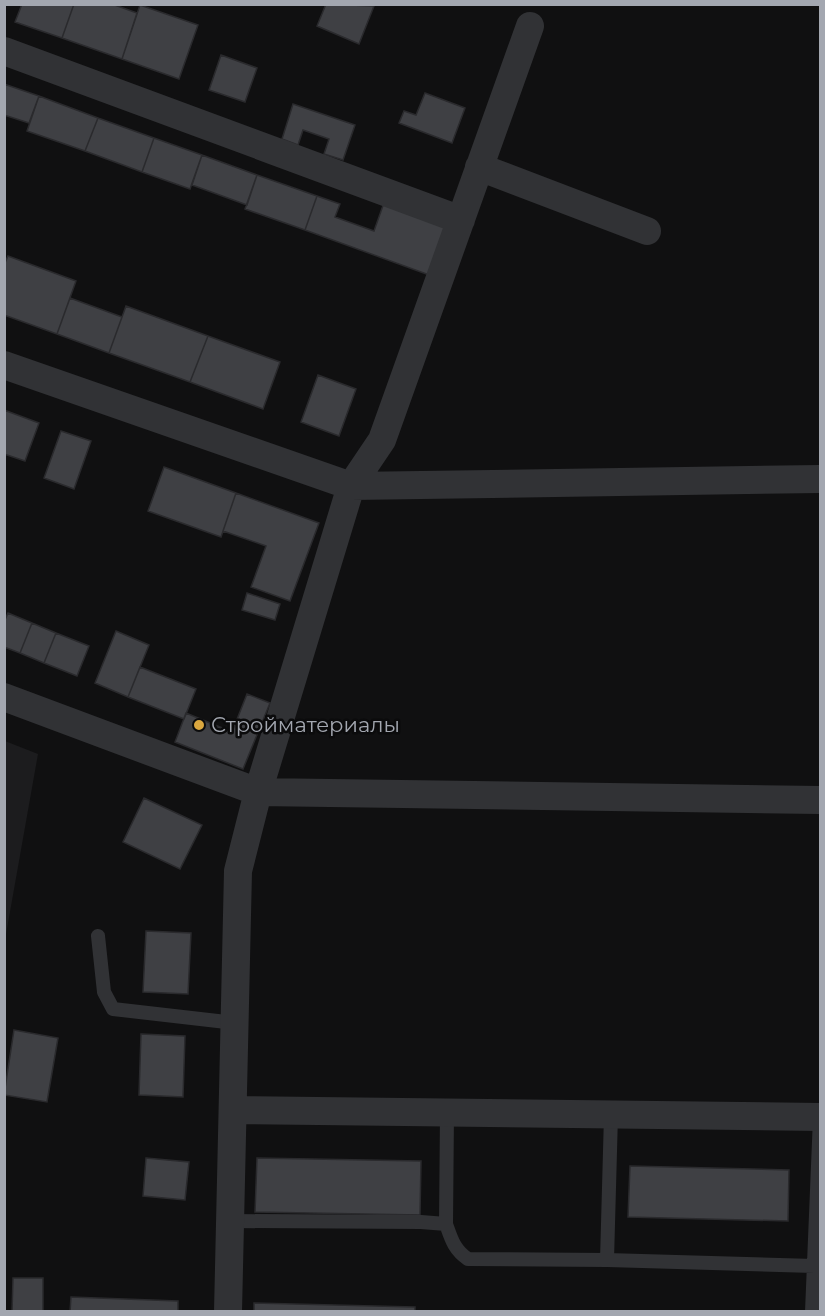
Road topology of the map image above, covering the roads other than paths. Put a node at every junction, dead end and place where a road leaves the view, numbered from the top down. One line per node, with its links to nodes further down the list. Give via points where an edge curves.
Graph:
1 (530, 26): 3 (street)
2 (4, 51): 4 (street)
3 (479, 167): 4 (street); 5 (street)
4 (461, 219): 8 (street, via 382,440)
5 (647, 231)
6 (4, 365): 8 (street)
7 (820, 479): 8 (street)
8 (351, 486): 10 (street)
9 (4, 697): 10 (street)
10 (258, 792): 11 (street); 13 (street, via 238,871)
11 (820, 800)
12 (98, 936): 13 (lane, via 104,992 113,1009)
13 (236, 1023): 14 (street)
14 (233, 1110): 15 (street); 18 (street)
15 (447, 1113): 16 (street); 19 (lane)
16 (611, 1115): 17 (street); 20 (lane)
17 (820, 1118): 21 (lane)
18 (231, 1221): 19 (lane); 22 (street)
19 (446, 1224): 20 (lane, via 453,1245 468,1259)
20 (607, 1260): 21 (lane)
21 (814, 1266): 23 (lane)
22 (228, 1311)
23 (812, 1311)

